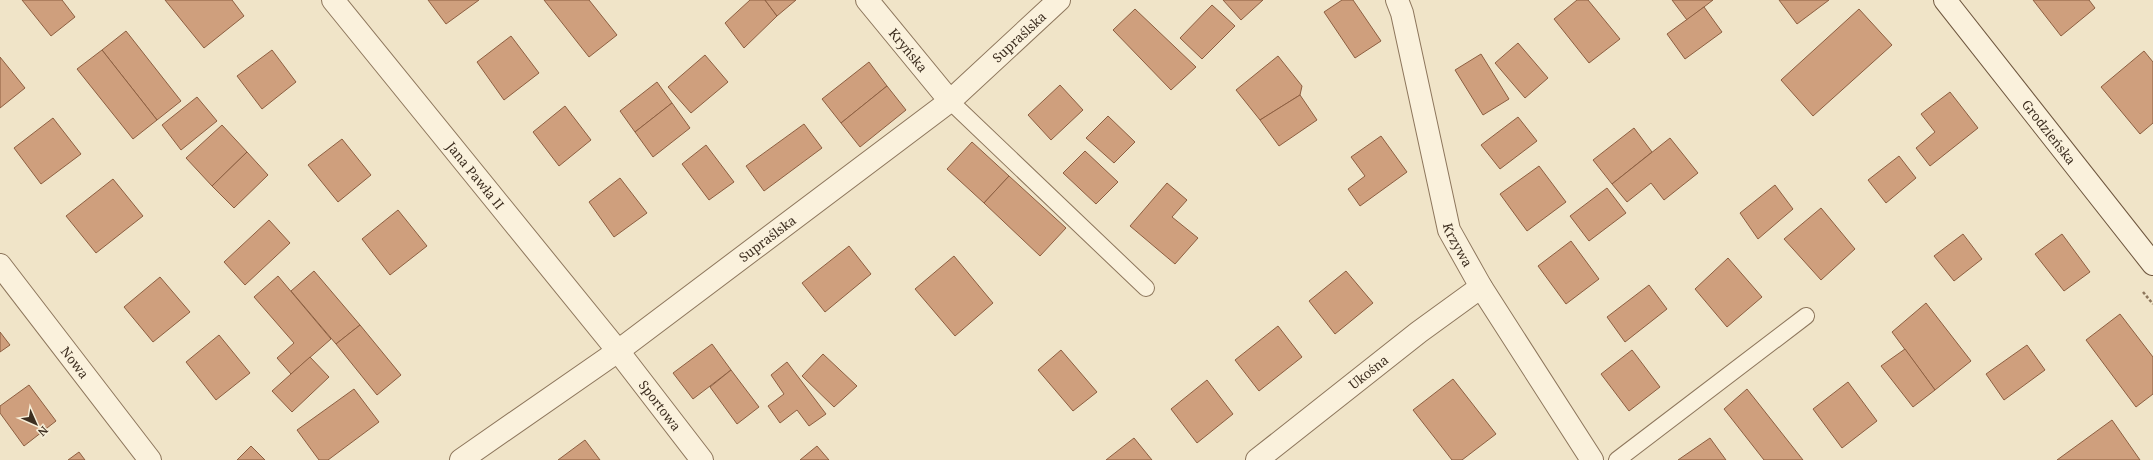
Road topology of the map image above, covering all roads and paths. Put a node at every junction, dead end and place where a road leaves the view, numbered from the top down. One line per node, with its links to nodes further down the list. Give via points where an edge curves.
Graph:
1 (333, 0): 12 (street, Jana Pawła II)
2 (867, 0): 6 (street, Kryńska)
3 (1059, 0): 6 (street, Supraślska)
4 (1397, 0): 9 (street, Krzywa, via 1402,13 1449,230)
5 (1944, 0): 7 (street, Grodzieńska)
6 (950, 101): 10 (lane); 12 (street, Supraślska)
7 (2153, 264)
8 (0, 266): 13 (street, Nowa)
9 (1481, 287): 16 (street, Ukośna, via 1419,332); 17 (street, Krzywa)
10 (1146, 288)
11 (1806, 316): 18 (lane)
12 (618, 352): 14 (street, Supraślska); 15 (street, Sportowa)
13 (150, 460)
14 (461, 460)
15 (702, 460)
16 (1257, 460)
17 (1592, 460)
18 (1617, 460)

